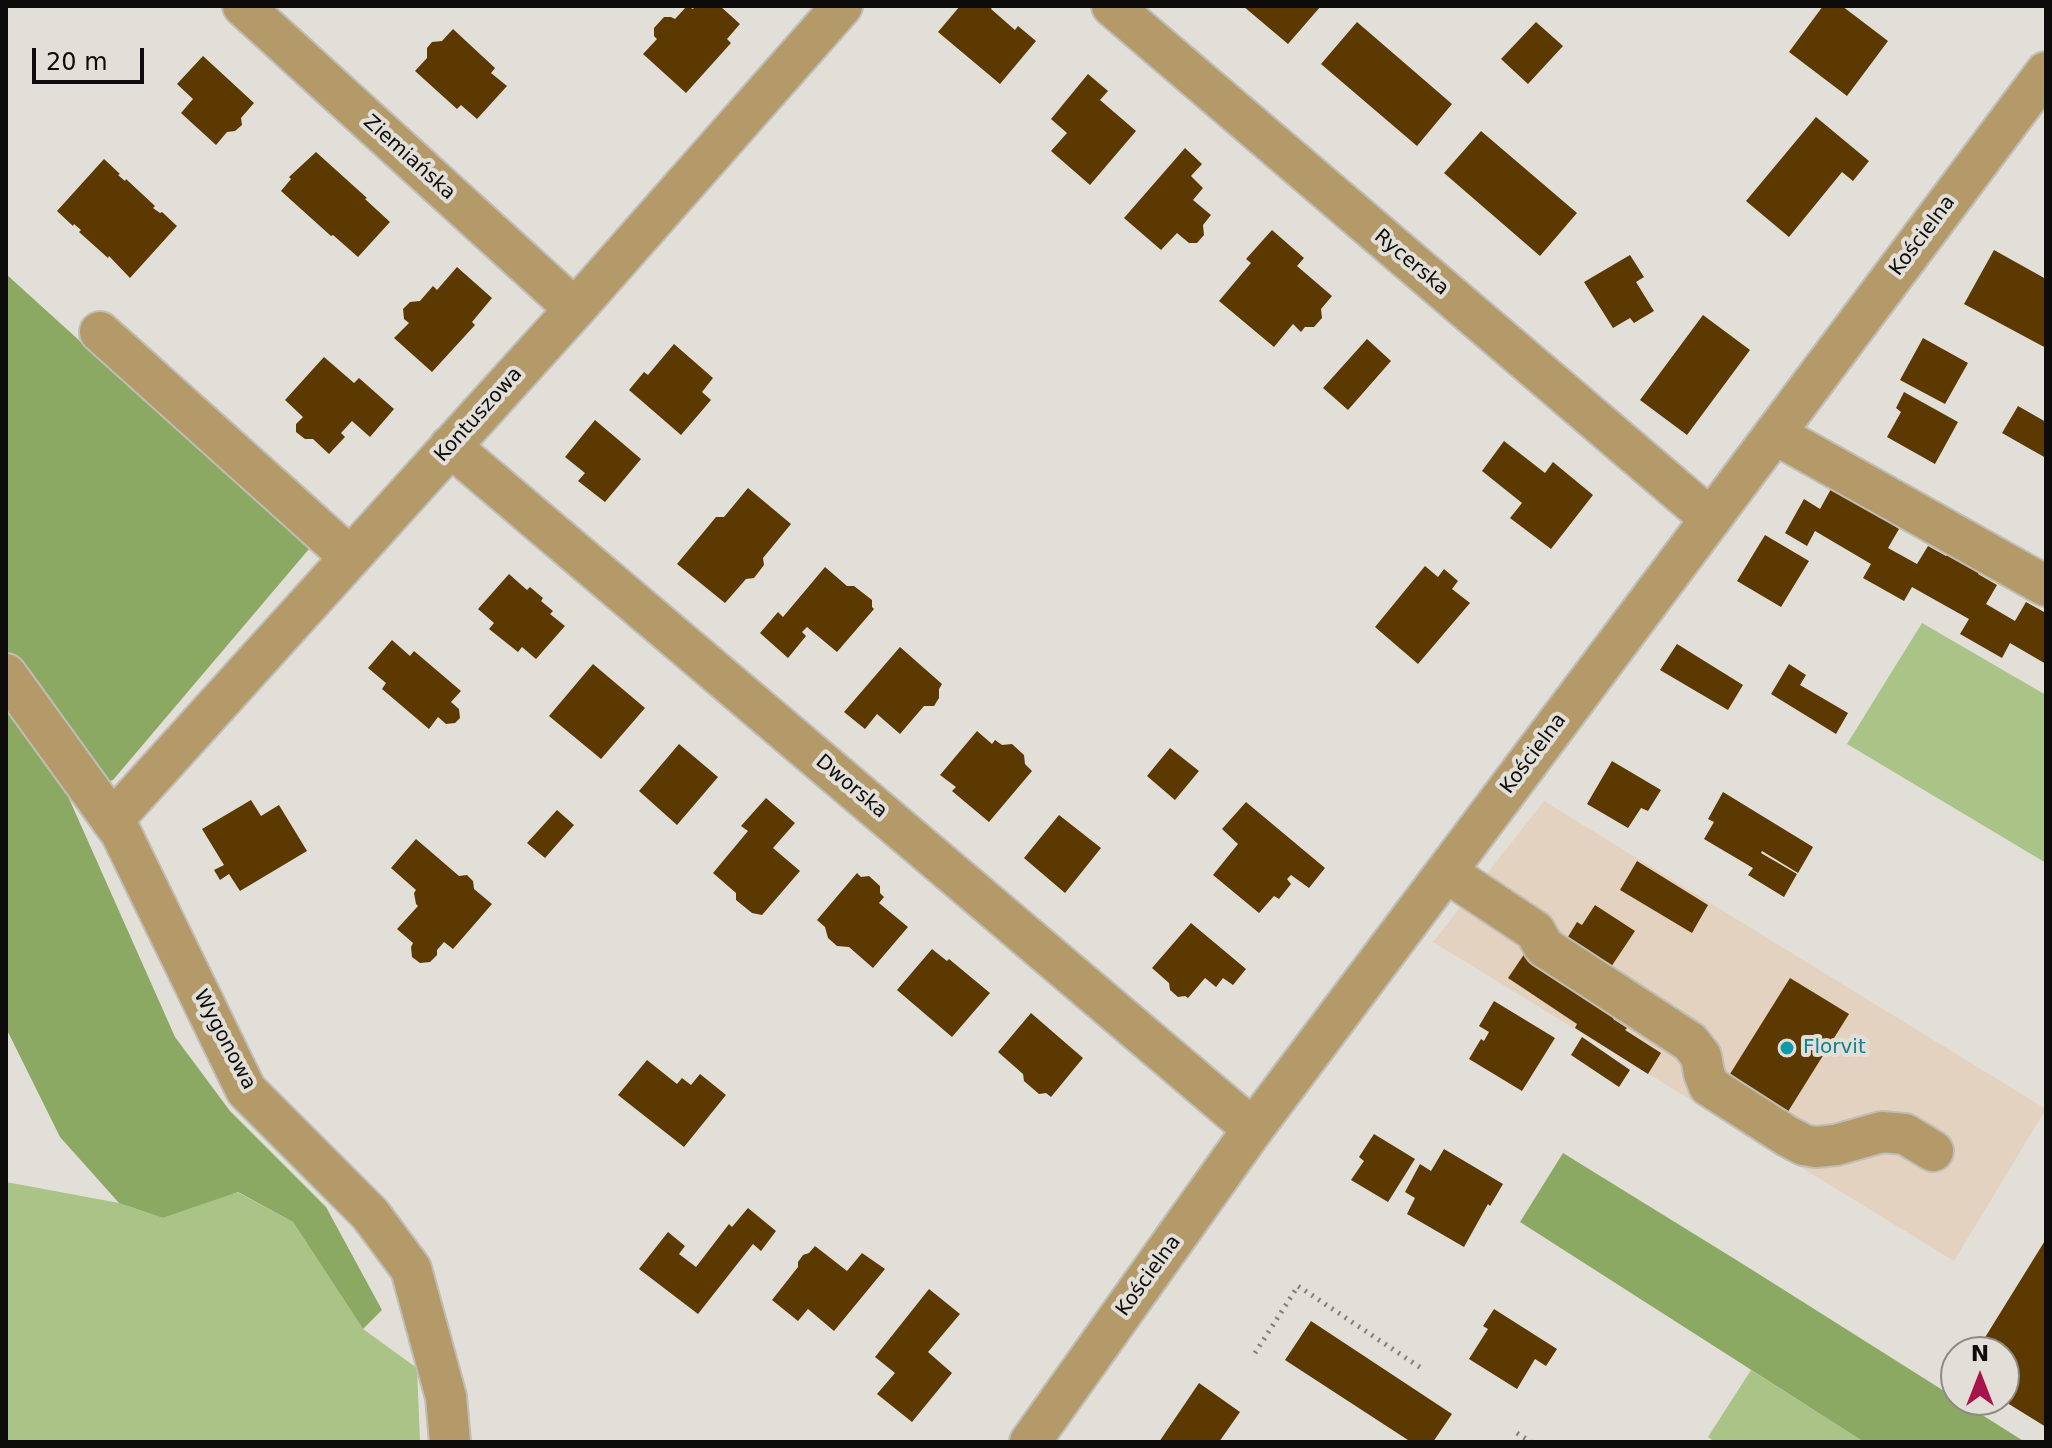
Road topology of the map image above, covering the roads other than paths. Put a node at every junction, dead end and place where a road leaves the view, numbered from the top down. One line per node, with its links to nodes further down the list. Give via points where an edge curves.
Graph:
1 (243, 6): 5 (street, Ziemiańska)
2 (1112, 6): 9 (street, Rycerska)
3 (823, 13): 5 (street, Kontuszowa)
4 (2046, 72): 7 (street, Kościelna)
5 (575, 309): 8 (street, Kontuszowa)
6 (100, 332): 10 (street)
7 (1775, 434): 9 (street, Kościelna); 11 (street)
8 (450, 446): 10 (street, Kontuszowa); 15 (street, Dworska)
9 (1711, 519): 14 (street, Kościelna)
10 (350, 557): 13 (street, Kontuszowa)
11 (2046, 586)
12 (6, 674): 13 (street, Wygonowa)
13 (112, 821): 17 (street, Wygonowa, via 246,1090 370,1214 411,1269 446,1397)
14 (1446, 872): 15 (street, Kościelna); 16 (street, via 1535,931 1544,947 1690,1042 1701,1056 1709,1086 1787,1136 1816,1147 1882,1132 1905,1134)
15 (1253, 1129): 18 (street, Kościelna)
16 (1933, 1151)
17 (450, 1442)
18 (1030, 1442)

